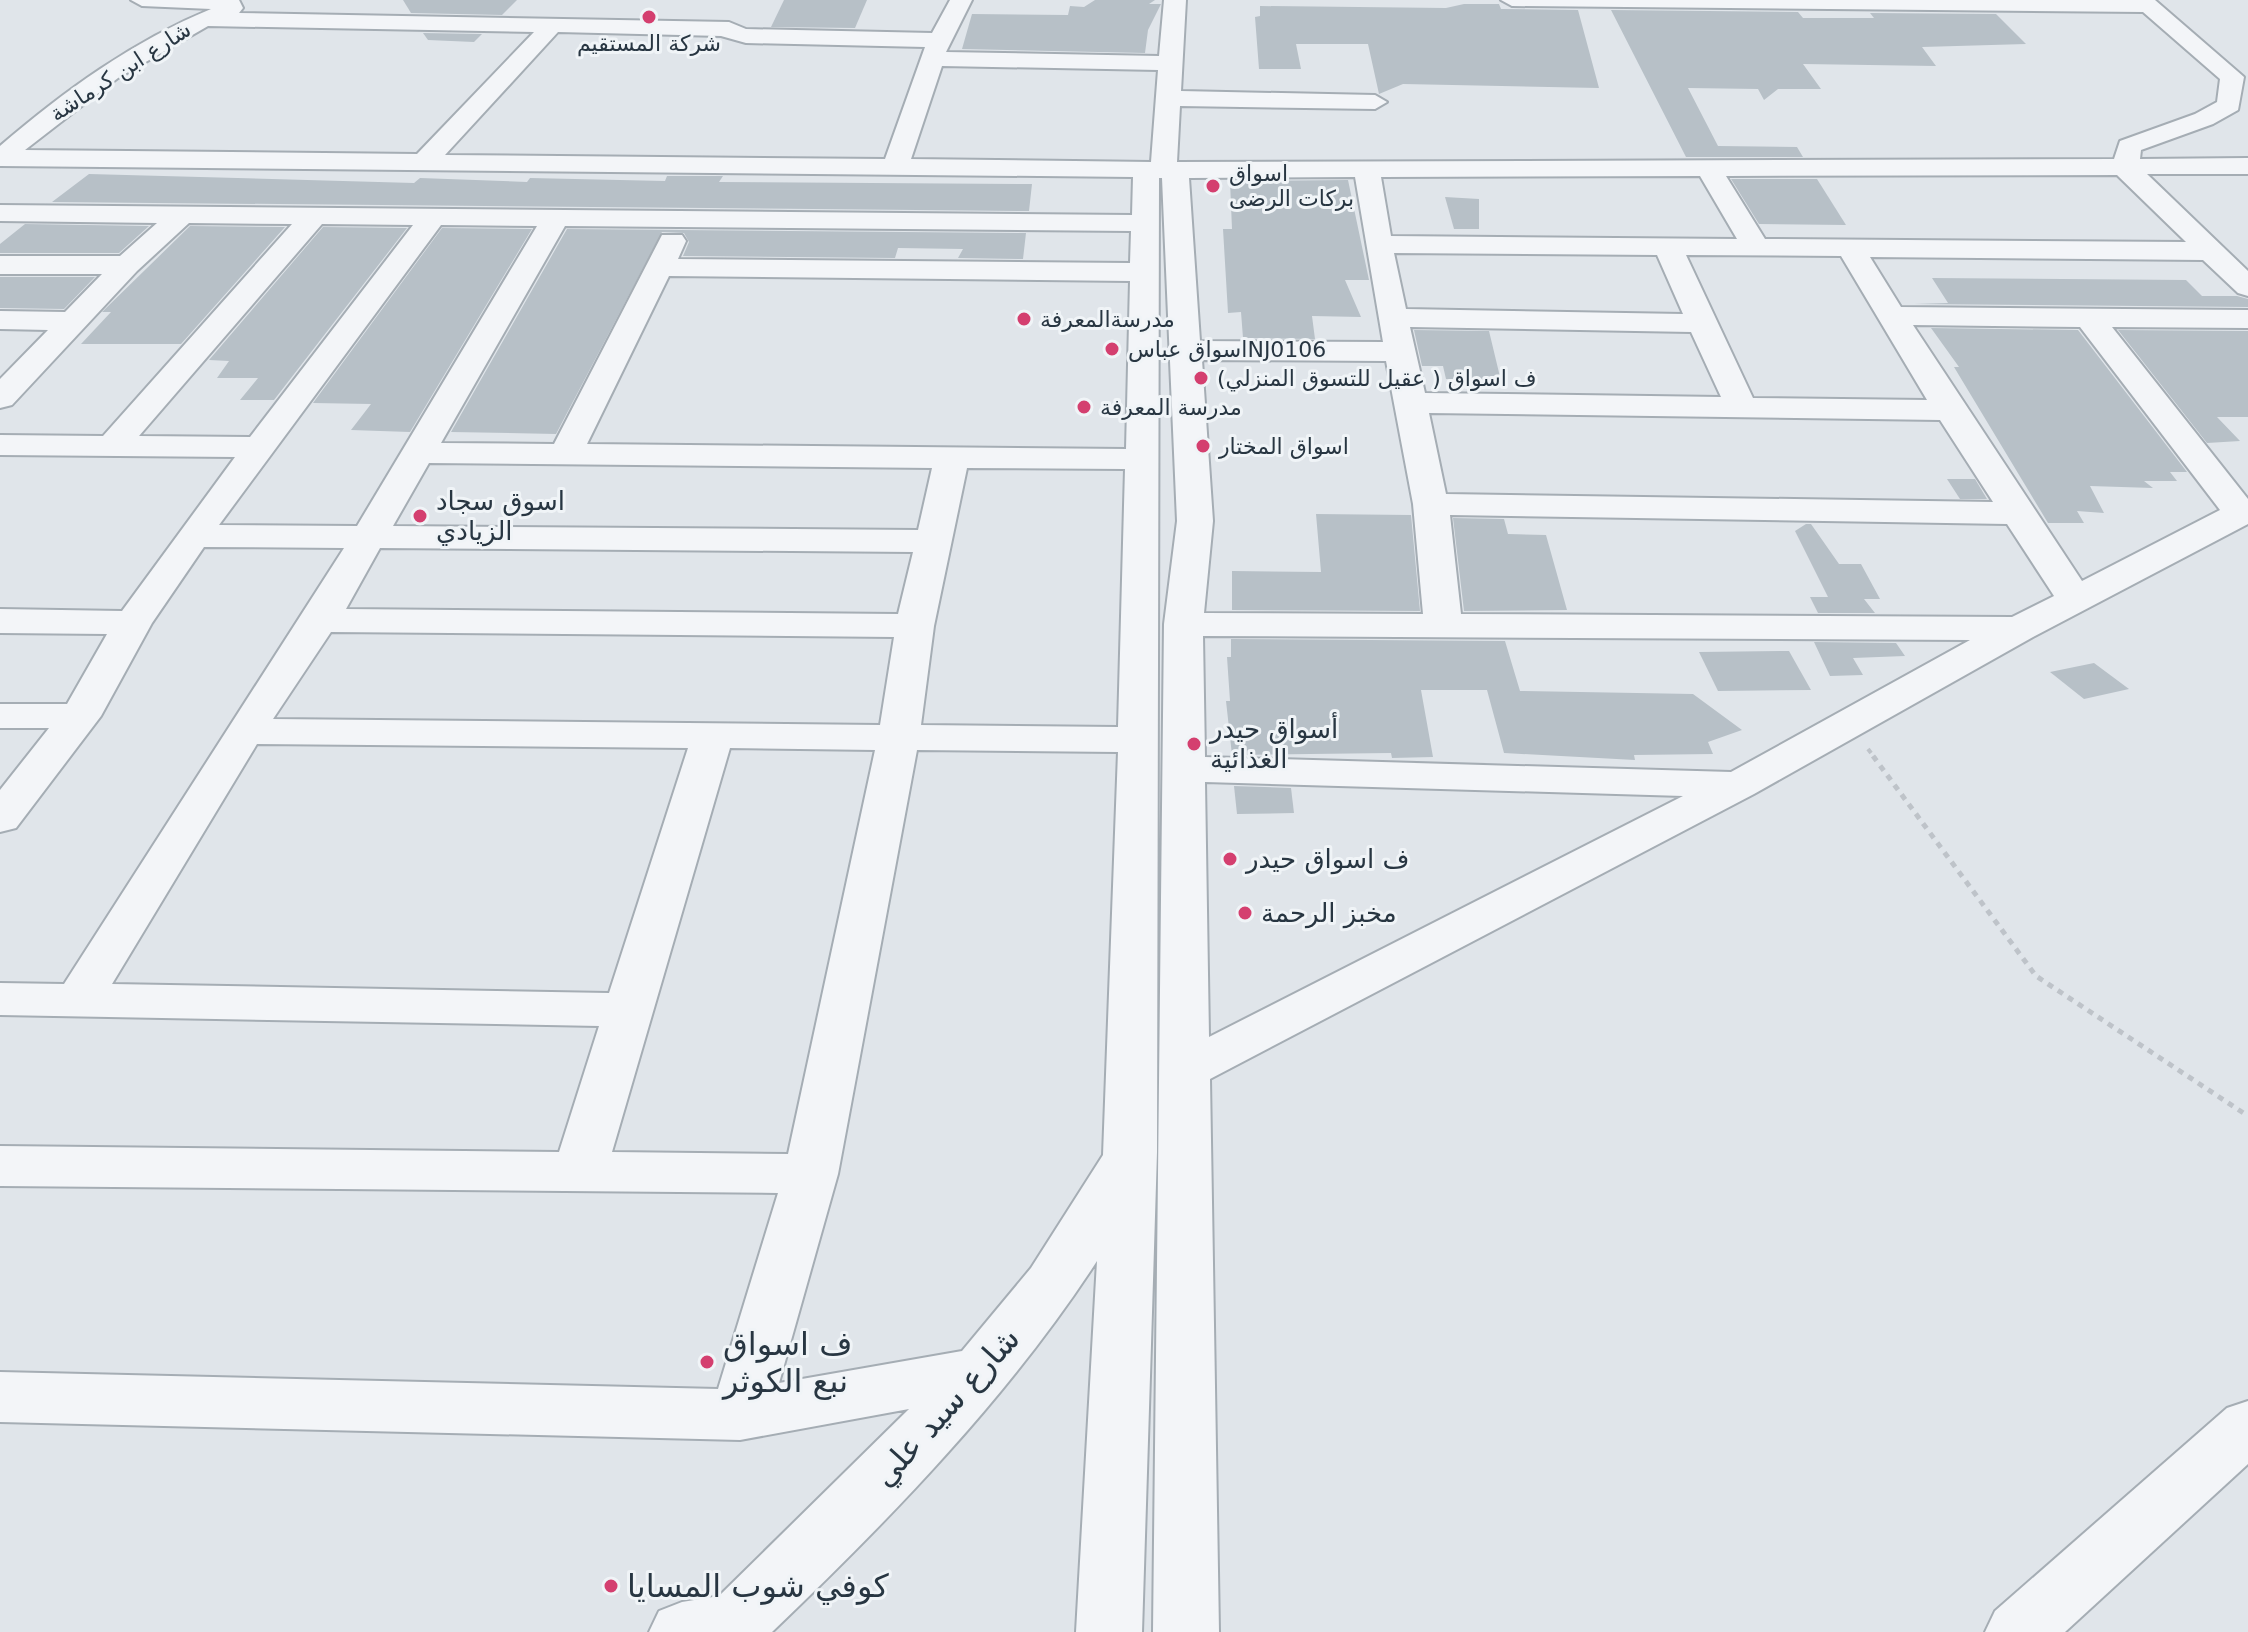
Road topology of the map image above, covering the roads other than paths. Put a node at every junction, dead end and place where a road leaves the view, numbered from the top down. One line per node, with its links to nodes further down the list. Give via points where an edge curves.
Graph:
1 (142, 0): 6 (street)
2 (961, 0): 11 (street)
3 (1175, 0): 12 (street)
4 (1512, 0): 5 (street)
5 (1745, 1): 7 (street)
6 (246, 2): 9 (street, شارع ابن كرماشة)
7 (2011, 2): 8 (street)
8 (2146, 3): 15 (street, via 2232,77)
9 (204, 19): 10 (street); 16 (street, شارع ابن كرماشة, via 80,92)
10 (551, 27): 11 (street, via 734,19 730,33 746,36); 19 (street)
11 (935, 50): 12 (street); 22 (street)
12 (1171, 63): 13 (street)
13 (1168, 98): 14 (street); 25 (street)
14 (1375, 102)
15 (2238, 104): 24 (street, via 2129,146)
16 (0, 158): 17 (street)
17 (34, 158): 18 (street); 27 (street)
18 (319, 161): 19 (street); 30 (street)
19 (424, 162): 20 (street)
20 (711, 165): 22 (street); 34 (street)
21 (2248, 166): 24 (street)
22 (895, 167): 25 (street)
23 (1709, 169): 24 (street); 26 (street); 38 (street)
24 (2126, 169): 40 (street)
25 (1161, 170): 26 (street); 35 (street); 53 (street)
26 (1367, 170): 36 (street)
27 (0, 184)
28 (0, 213): 29 (street)
29 (181, 215): 30 (street); 42 (street)
30 (261, 215): 31 (street)
31 (314, 216): 32 (street); 60 (street)
32 (433, 217): 33 (street); 61 (street)
33 (555, 219): 34 (street); 62 (street)
34 (682, 220): 35 (street); 43 (street)
35 (1145, 223): 44 (street)
36 (1378, 244): 37 (street); 47 (street)
37 (1667, 246): 38 (street); 52 (street)
38 (1756, 247): 39 (street)
39 (1850, 248): 40 (street); 46 (street)
40 (2209, 251): 45 (street)
41 (0, 265): 42 (street)
42 (127, 265): 51 (street)
43 (659, 267): 44 (street); 63 (street)
44 (1144, 272): 65 (street)
45 (2248, 287)
46 (1895, 316): 48 (street); 58 (street)
47 (1394, 318): 52 (street); 54 (street)
48 (2089, 318): 49 (street); 67 (street)
49 (2248, 319)
50 (0, 320): 51 (street)
51 (73, 321): 55 (street)
52 (1703, 323): 57 (street)
53 (1185, 350): 54 (street); 69 (street)
54 (1402, 352): 56 (street)
55 (5, 388)
56 (1413, 403): 57 (street); 66 (street)
57 (1742, 408): 58 (street)
58 (1950, 410): 68 (street)
59 (0, 445): 60 (street)
60 (112, 446): 61 (street)
61 (262, 447): 71 (street)
62 (418, 453): 63 (street); 72 (street)
63 (566, 453): 64 (street)
64 (952, 457): 65 (street); 73 (street)
65 (1142, 459): 70 (street)
66 (1431, 504): 68 (street); 79 (street)
67 (2244, 512): 74 (street)
68 (2016, 513): 74 (street)
69 (1195, 521): 70 (street); 78 (street)
70 (1141, 522): 87 (street)
71 (193, 536): 72 (street); 77 (street)
72 (369, 537): 73 (street); 75 (street)
73 (933, 541): 80 (street)
74 (2076, 601): 81 (street)
75 (320, 620): 80 (street); 84 (street)
76 (0, 621): 77 (street)
77 (133, 623): 83 (street)
78 (1183, 624): 79 (street); 88 (street)
79 (1443, 624): 81 (street)
80 (915, 626): 86 (street)
81 (2019, 629): 89 (street)
82 (0, 716): 83 (street)
83 (80, 716): 90 (street)
84 (244, 731): 85 (street); 92 (street)
85 (713, 734): 86 (street); 93 (street)
86 (899, 736): 87 (street); 98 (street)
87 (1139, 740): 95 (street)
88 (1184, 769): 89 (street); 94 (street)
89 (1739, 785): 94 (street)
90 (0, 819)
91 (0, 999): 92 (street)
92 (78, 1001): 93 (street)
93 (631, 1010): 97 (street)
94 (1186, 1070): 105 (street)
95 (1130, 1152): 99 (street, شارع سيد علي, via 1095,1223); 104 (street)
96 (0, 1166): 97 (street)
97 (579, 1172): 98 (street)
98 (811, 1174): 101 (street)
99 (982, 1372): 101 (street); 103 (street, شارع سيد علي, via 841,1521)
100 (0, 1397): 101 (street)
101 (740, 1415)
102 (2248, 1426): 106 (street)
103 (714, 1629)
104 (1109, 1632)
105 (1186, 1632)
106 (2018, 1632)

